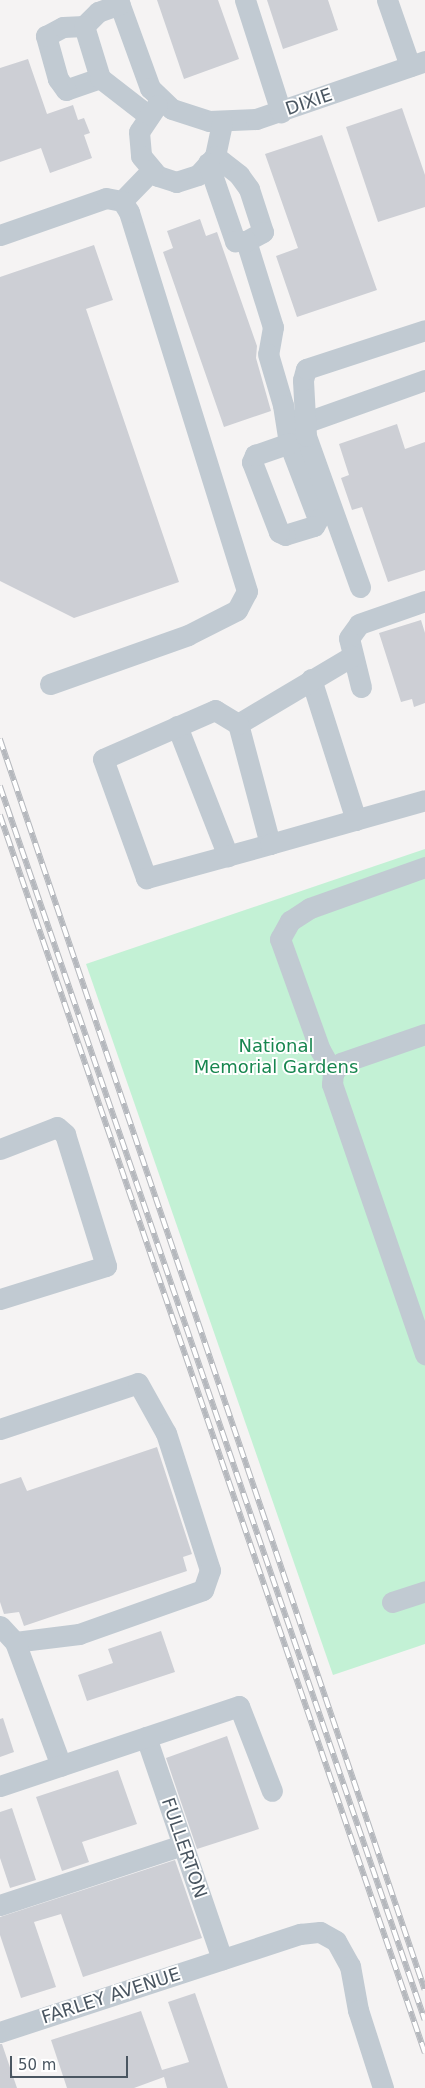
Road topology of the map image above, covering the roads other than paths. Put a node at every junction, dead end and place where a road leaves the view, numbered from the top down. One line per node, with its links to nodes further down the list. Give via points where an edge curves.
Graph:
1 (245, 0): 8 (street)
2 (387, 0): 5 (street)
3 (119, 2): 4 (street, via 98,12); 7 (street)
4 (84, 26): 6 (street); 6 (street, via 63,27 46,36 58,80 66,90)
5 (417, 64): 8 (street, DIXIE)
6 (100, 78): 7 (street)
7 (155, 108): 9 (street, DIXIE); 11 (street, via 139,132 140,156)
8 (281, 112): 9 (street, DIXIE)
9 (222, 123): 10 (street)
10 (212, 160): 11 (street, via 198,174 176,182 158,176); 14 (street); 14 (street, via 239,175 249,190 263,232)
11 (152, 170): 12 (street)
12 (122, 201): 13 (street, via 106,198); 23 (street, via 130,212 247,591 237,610 188,635)
13 (0, 235)
14 (240, 241): 18 (street, via 273,327 268,354 283,405)
15 (425, 330): 17 (street, via 306,370)
16 (425, 380): 17 (street)
17 (304, 423): 19 (street)
18 (289, 443)
19 (360, 587)
20 (425, 601): 21 (street, via 359,624 349,638)
21 (352, 656): 22 (street); 24 (street)
22 (311, 679): 25 (street); 28 (street)
23 (50, 684)
24 (362, 687)
25 (238, 724): 26 (street, via 215,710); 29 (street)
26 (176, 726): 30 (street); 30 (street, via 103,759 146,878)
27 (425, 800): 28 (street)
28 (356, 820): 29 (street)
29 (270, 844): 30 (street)
30 (228, 856)
31 (425, 867): 33 (street, via 310,908 290,921 280,939 320,1050)
32 (425, 1034): 33 (street, via 341,1063)
33 (333, 1072): 36 (street, via 332,1084)
34 (0, 1149): 35 (street, via 57,1127 65,1134 106,1266)
35 (0, 1299)
36 (425, 1354)
37 (0, 1429): 41 (street, via 138,1383 166,1433 210,1570 203,1590 79,1634)
38 (425, 1591): 39 (street)
39 (392, 1602)
40 (0, 1626): 41 (street)
41 (15, 1642): 43 (street)
42 (146, 1737): 43 (street); 45 (street, via 239,1706); 46 (street, FULLERTON)
43 (61, 1766): 44 (street)
44 (0, 1786)
45 (272, 1791)
46 (182, 1845): 47 (street); 48 (street, FULLERTON)
47 (0, 1905)
48 (222, 1959): 49 (street, FARLEY AVENUE); 50 (street, FARLEY AVENUE, via 300,1934 320,1932 336,1941 350,1966 358,2010)
49 (0, 2032)
50 (383, 2088)

